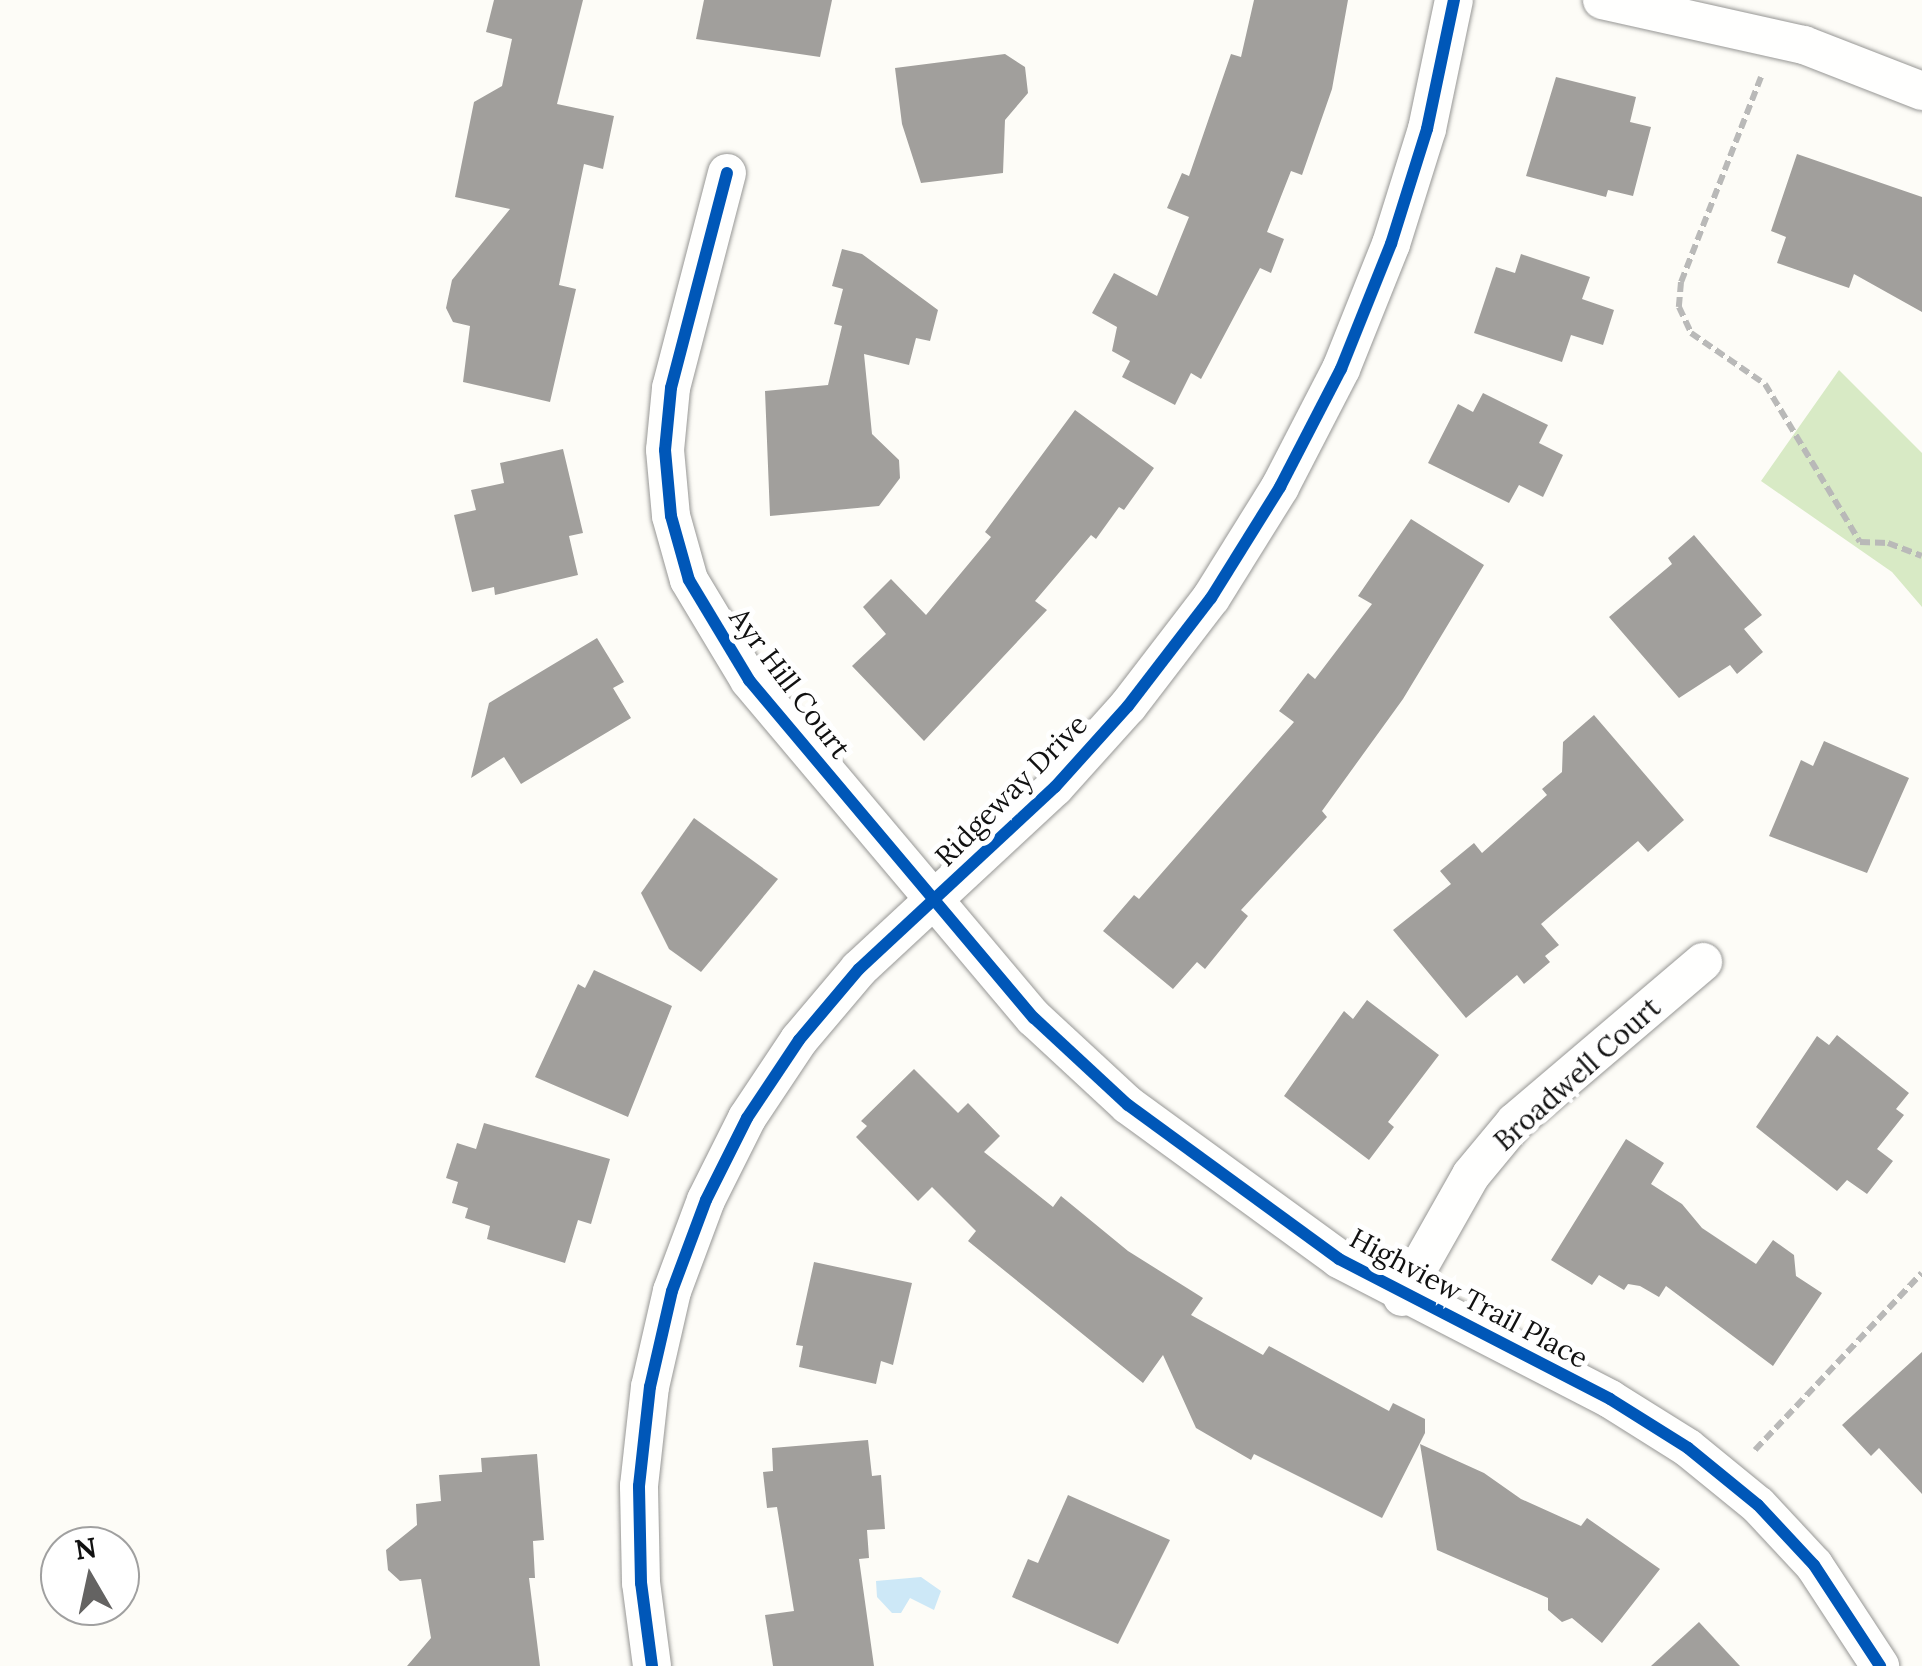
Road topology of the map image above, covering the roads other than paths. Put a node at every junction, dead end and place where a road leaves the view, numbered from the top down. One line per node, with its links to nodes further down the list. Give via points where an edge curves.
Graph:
1 (1454, 0): 5 (street, Ridgeway Drive, via 1427,128 1391,244 1341,369 1280,486 1210,598 1128,706)
2 (1602, 0): 3 (street, via 1775,37)
3 (1922, 91)
4 (727, 174): 5 (street, Ayr Hill Court, via 671,388 666,450 676,532 717,636)
5 (933, 901): 7 (street, Highview Trail Place, via 1034,1018 1128,1105 1234,1188); 8 (street, Ridgeway Drive, via 859,969 799,1040 747,1118 706,1200 672,1291 650,1387 640,1486 641,1583)
6 (1703, 962): 7 (street, Broadwell Court, via 1515,1122 1471,1175)
7 (1402, 1297): 9 (street, Highview Trail Place, via 1610,1399 1727,1480 1814,1565)
8 (652, 1666)
9 (1880, 1666)

